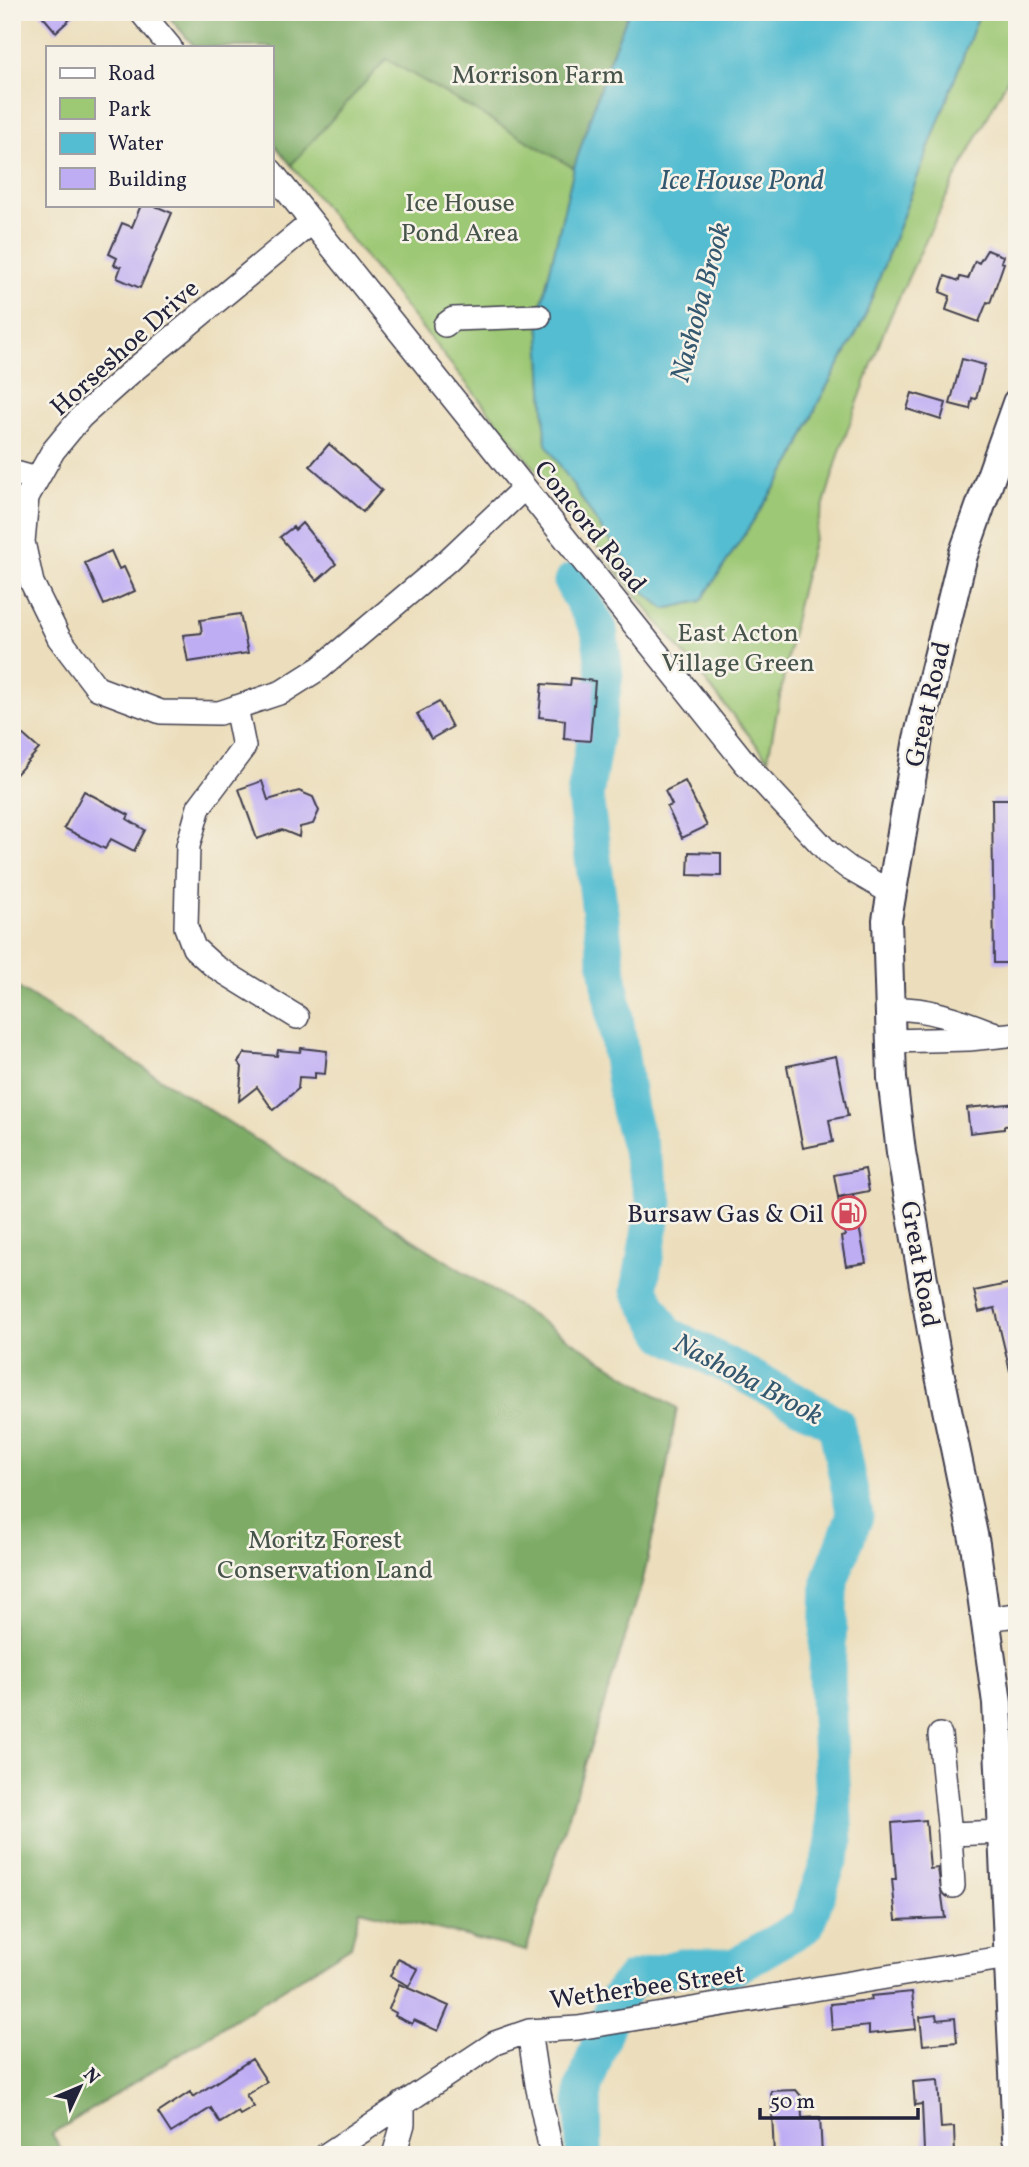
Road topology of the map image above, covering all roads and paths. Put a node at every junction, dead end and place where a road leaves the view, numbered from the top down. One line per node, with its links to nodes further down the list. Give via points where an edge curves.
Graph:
1 (142, 12): 2 (street)
2 (169, 46)
3 (273, 173): 4 (street, Concord Road)
4 (312, 222): 9 (street, Horseshoe Drive, via 81,417); 10 (street, Concord Road)
5 (539, 316): 6 (street, via 453,319)
6 (445, 325)
7 (1017, 404): 12 (main road, Great Road, via 963,555 918,739)
8 (12, 472): 9 (street)
9 (37, 479): 11 (street, Horseshoe Drive, via 27,497 23,542 33,583 59,638 97,688 161,712 219,713)
10 (524, 488): 11 (street, Horseshoe Drive, via 447,561 320,668 282,692); 12 (street, Concord Road, via 774,796 829,853)
11 (236, 707): 14 (street, via 244,747 199,807 188,846 186,927 194,948 214,966)
12 (890, 892): 13 (main road, Great Road)
13 (890, 1009): 15 (street, via 949,1015); 16 (main road, Great Road)
14 (296, 1017)
15 (1007, 1034): 16 (street)
16 (890, 1041): 18 (main road, Great Road, via 901,1152)
17 (1017, 1615): 18 (street)
18 (985, 1619): 20 (main road, Great Road, via 997,1703)
19 (940, 1735): 21 (street)
20 (1003, 1832): 21 (street); 23 (main road, Great Road)
21 (950, 1834): 22 (street)
22 (953, 1886)
23 (1008, 1957): 24 (street, Wetherbee Street, via 578,2028); 26 (main road, Great Road)
24 (529, 2031): 25 (street, Wetherbee Street, via 495,2043); 29 (street)
25 (403, 2103): 27 (street, Wetherbee Street); 28 (street, via 403,2124)
26 (1017, 2138)
27 (326, 2155)
28 (394, 2155)
29 (552, 2155)

